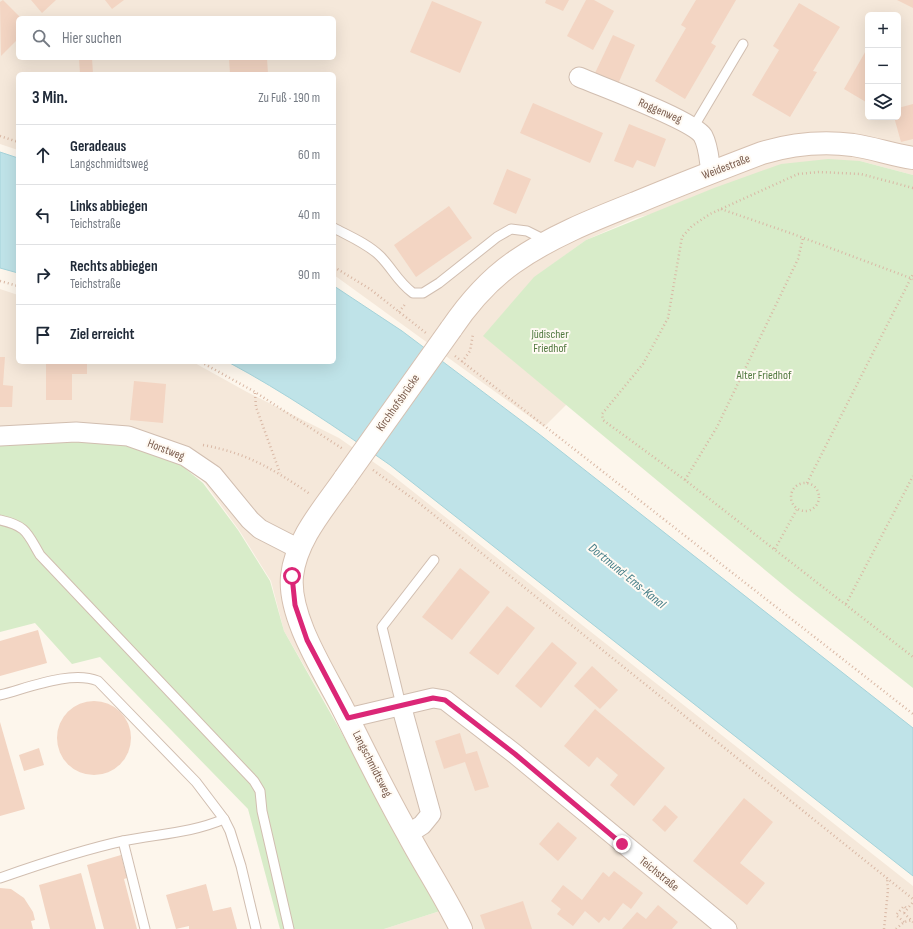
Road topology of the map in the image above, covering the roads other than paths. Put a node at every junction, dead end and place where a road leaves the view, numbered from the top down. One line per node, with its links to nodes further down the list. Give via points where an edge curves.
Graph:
1 (743, 44): 3 (lane)
2 (579, 77): 3 (street, Roggenweg, via 688,123)
3 (693, 128): 5 (street, Roggenweg, via 703,136)
4 (913, 158): 5 (street, Weidestraße, via 854,145 806,143 762,152)
5 (711, 172): 7 (street, Weidestraße, via 588,222)
6 (336, 229): 7 (lane, via 380,256 395,276 414,293 423,293 429,289 510,229 527,231)
7 (548, 242): 8 (street, Weidestraße, via 512,263 494,278)
8 (451, 329): 10 (street, Kirchhofsbrücke, bridge)
9 (0, 436): 12 (street, Horstweg, via 76,432 128,436 185,456 213,475 260,529)
10 (345, 478): 12 (street, Langschmidtsweg, via 312,525)
11 (0, 520): 23 (lane, via 15,523 28,533 40,555 254,781 260,790 262,811)
12 (300, 549): 16 (street, Langschmidtsweg, via 292,576 295,605 307,640)
13 (434, 560): 15 (lane, via 382,627)
14 (0, 695): 17 (lane, via 70,677 88,677 98,681 186,771)
15 (401, 704): 16 (street, Teichstraße); 18 (street, via 431,814 422,825); 25 (street, Teichstraße, via 433,698 445,700 515,754)
16 (348, 718): 18 (street, Langschmidtsweg)
17 (224, 819): 19 (lane, via 205,827); 22 (lane, via 241,866)
18 (408, 834): 24 (street, Langschmidtsweg, via 436,880)
19 (123, 841): 20 (lane, via 81,851); 21 (lane)
20 (0, 878)
21 (145, 929)
22 (256, 929)
23 (289, 929)
24 (460, 929)
25 (727, 929)

